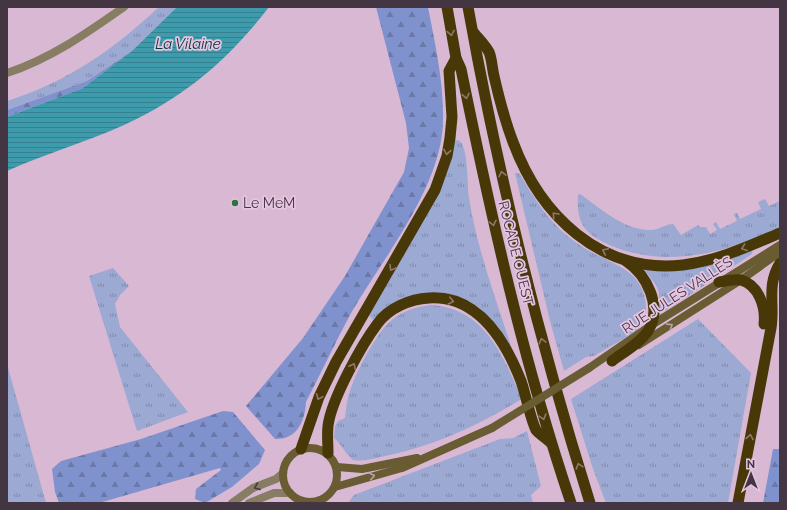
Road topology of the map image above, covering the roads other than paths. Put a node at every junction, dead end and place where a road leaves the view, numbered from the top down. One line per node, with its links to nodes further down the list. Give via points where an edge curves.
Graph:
1 (124, 7): 6 (street, via 69,45)
2 (447, 7): 5 (highway, ROCADE OUEST, one-way to 5)
3 (468, 7): 4 (highway, ROCADE OUEST)
4 (473, 31): 10 (highway, one-way to 4, via 574,233 538,194 510,135 489,53); 29 (highway, ROCADE OUEST, one-way to 4, via 529,291)
5 (456, 58): 18 (highway, ROCADE OUEST, one-way to 18, via 461,69 505,274); 19 (highway, one-way to 19, via 450,71 450,138 436,190 336,362 317,402)
6 (7, 73)
7 (780, 233): 10 (highway, one-way to 10, via 726,254 694,263 663,265)
8 (780, 245): 13 (main road, RUE JULES VALLÈS)
9 (780, 252): 12 (main road, RUE JULES VALLÈS)
10 (625, 260): 14 (highway, via 642,274 647,282 653,305)
11 (780, 263): 17 (highway, via 770,288 771,327)
12 (741, 280): 13 (highway); 15 (main road, RUE JULES VALLÈS, one-way to 12, via 654,337); 17 (highway, via 758,293 765,319)
13 (720, 282): 14 (main road, RUE JULES VALLÈS)
14 (650, 326): 15 (highway, via 643,337); 16 (main road, RUE JULES VALLÈS)
15 (612, 361): 16 (main road, RUE JULES VALLÈS)
16 (589, 368): 21 (main road, RUE JULES VALLÈS, bridge, via 492,428)
17 (753, 422): 30 (highway, one-way to 17)
18 (550, 442): 20 (highway, one-way to 18, via 328,425 332,409 368,337 393,309 409,302 430,298 455,301 467,306 486,320 515,366 536,430); 28 (highway, ROCADE OUEST)
19 (302, 449): 20 (main road, via 314,448); 23 (main road, via 288,459)
20 (328, 453): 22 (main road)
21 (429, 456): 22 (main road, RUE JULES VALLÈS, via 372,468); 24 (main road, RUE JULES VALLÈS, one-way to 21, via 402,468)
22 (337, 467): 24 (main road)
23 (283, 473): 25 (main road, via 284,484); 26 (street, one-way to 26, via 276,479 253,488)
24 (335, 487): 25 (main road, via 326,497 314,502 301,500)
25 (290, 493): 27 (street, via 274,493)
26 (232, 503)
27 (249, 503)
28 (571, 503)
29 (590, 503)
30 (738, 503)

